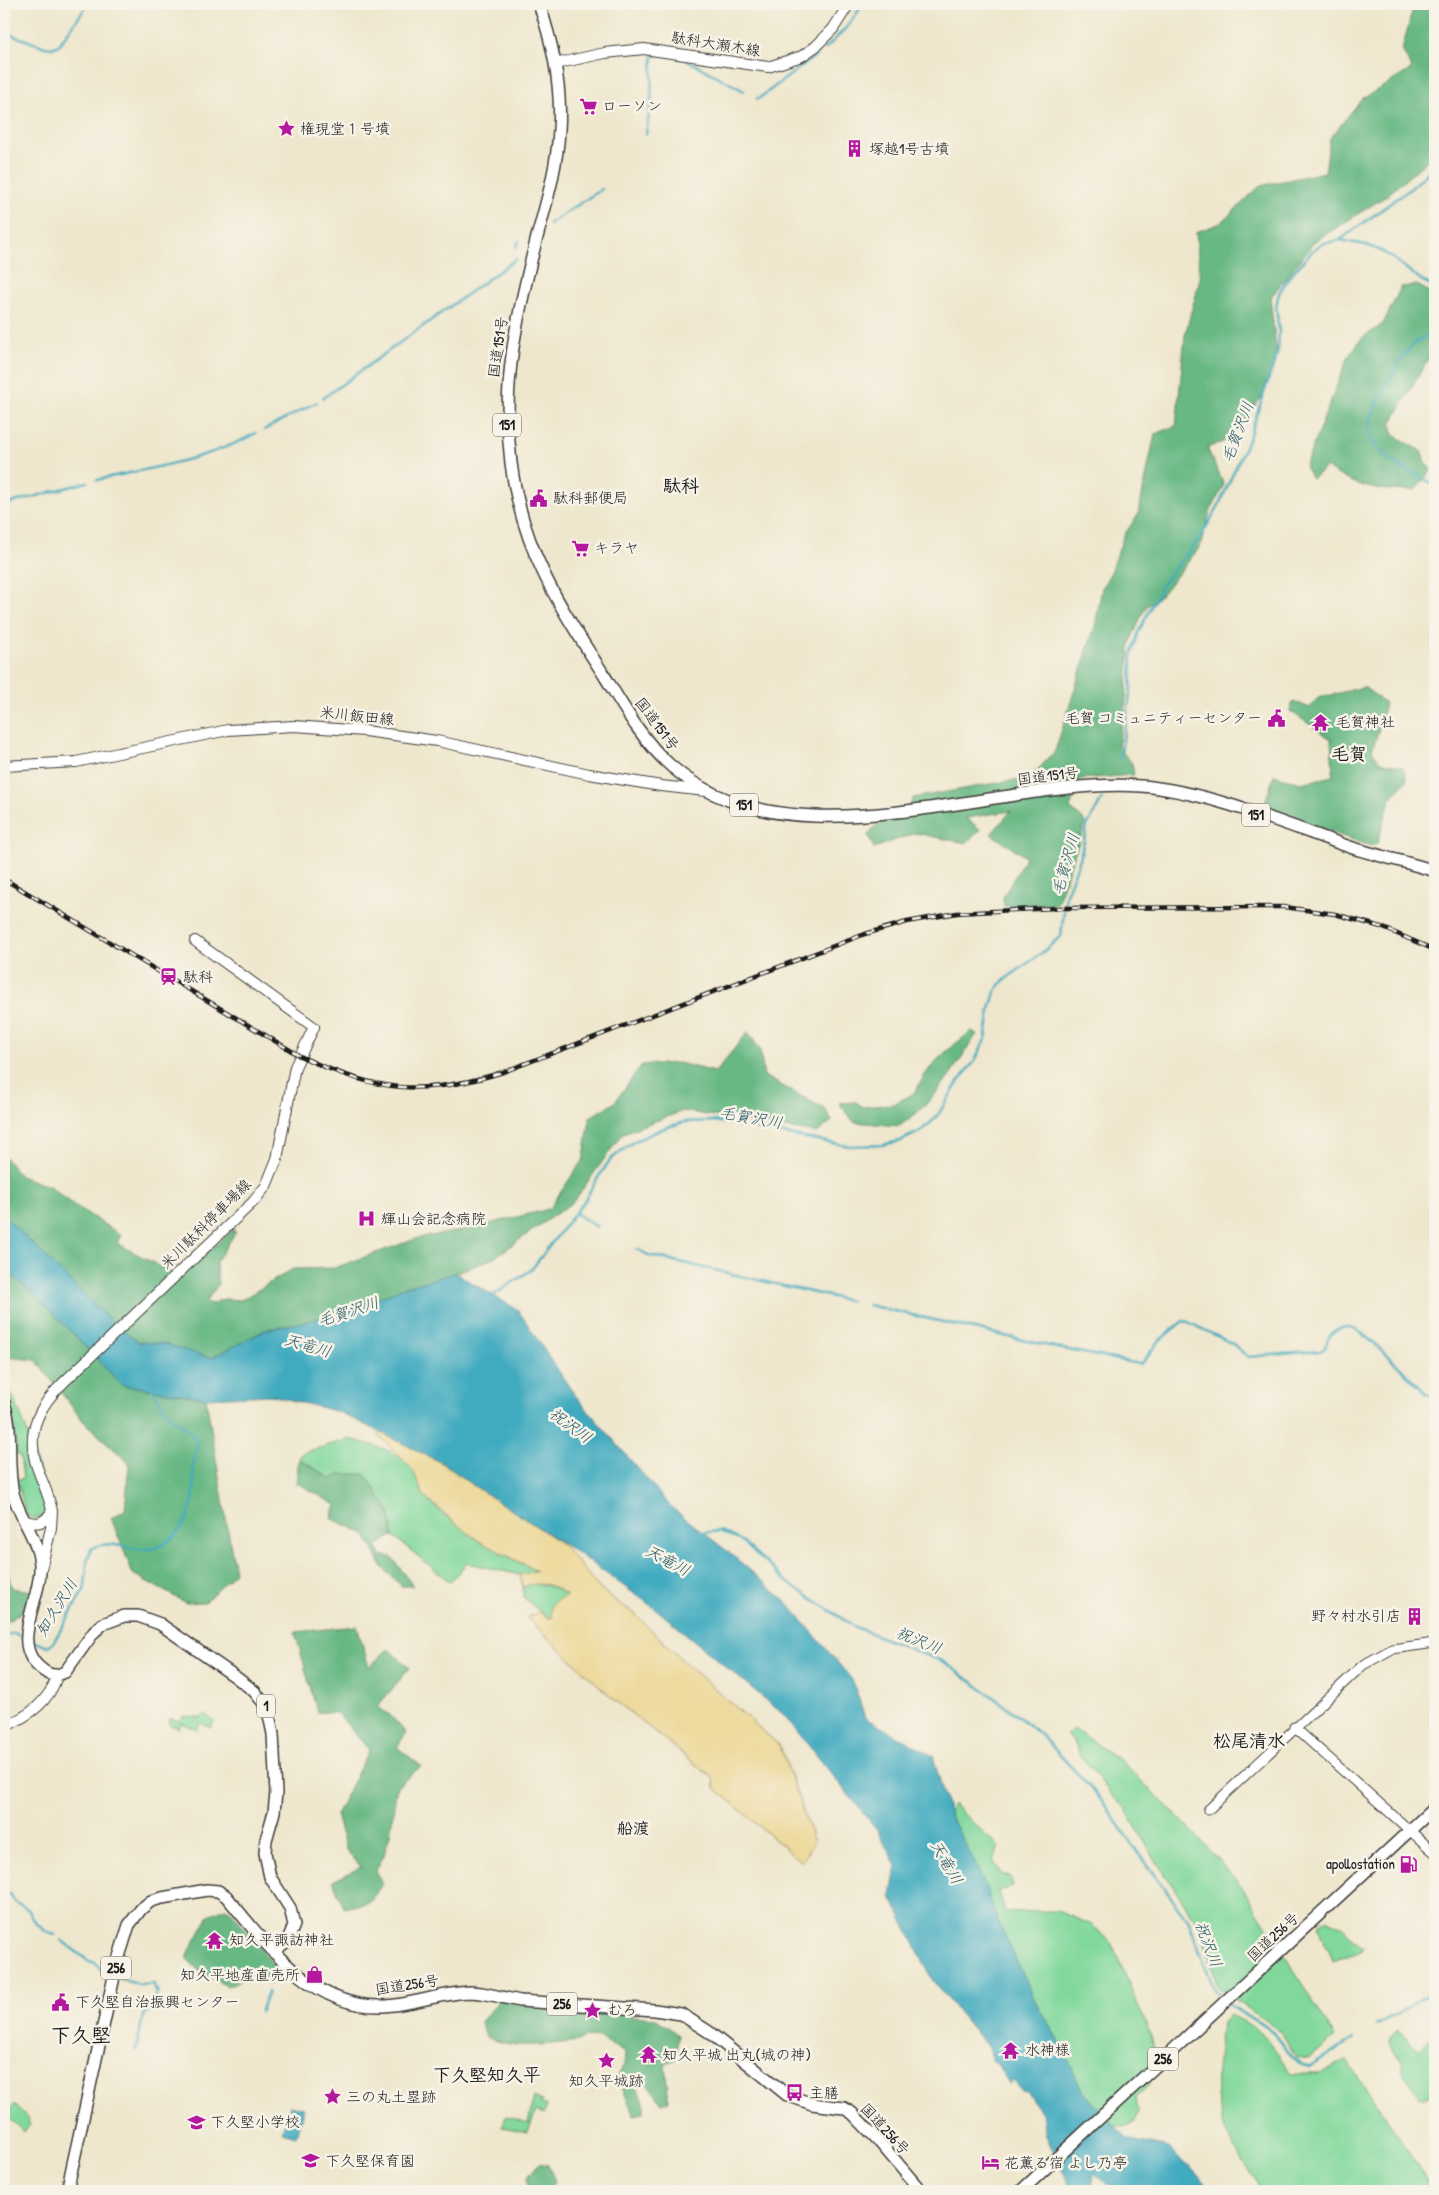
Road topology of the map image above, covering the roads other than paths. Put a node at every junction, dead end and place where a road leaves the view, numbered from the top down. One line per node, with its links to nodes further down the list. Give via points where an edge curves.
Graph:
1 (539, 4): 3 (main road, 国道151号 / 151)
2 (849, 4): 3 (main road, 駄科大瀬木線, via 833,29 815,47 802,56 768,67 644,49)
3 (555, 64): 5 (main road, 国道151号 / 151, via 560,110 557,154 510,357 507,417 515,490 536,558 566,617 645,737 670,765)
4 (4, 766): 5 (main road, 米川飯田線, via 76,762 228,730 303,727 437,740 589,774)
5 (706, 791): 6 (main road, 国道151号 / 151, via 746,805 785,813 851,817 1072,788 1155,787 1229,805 1370,854)
6 (1435, 871)
7 (195, 941): 9 (main road, 米川駄科停車場線, via 314,1027 295,1067 277,1159 266,1186 51,1394 35,1420 32,1438 36,1463)
8 (4, 1402): 10 (main road, via 11,1441 13,1490)
9 (52, 1511): 10 (main road, via 40,1523); 11 (main road, 米川駄科停車場線)
10 (23, 1520): 11 (main road, via 37,1552)
11 (40, 1575): 13 (main road, via 27,1638 29,1655 38,1667)
12 (1435, 1643): 15 (street, via 1405,1646 1373,1658)
13 (57, 1676): 14 (main road, via 53,1689 43,1702 27,1716); 20 (main road, 1, via 64,1672 103,1624 124,1616 138,1616 160,1624 233,1674 263,1702 273,1734 276,1792 265,1853 270,1877 294,1916 288,1940)
14 (4, 1727)
15 (1294, 1727): 17 (street); 18 (street)
16 (1435, 1808): 18 (main road, 国道256号 / 256)
17 (1208, 1810)
18 (1410, 1831): 19 (street); 21 (main road, 国道256号 / 256)
19 (1435, 1853)
20 (273, 1952): 22 (main road, 国道256号 / 256, via 226,1896 218,1891 199,1890 162,1898 151,1901 140,1910 124,1938 117,1963); 23 (main road, 国道256号 / 256, via 289,1968 320,1988 340,1999 368,2006 482,1992 520,2001 682,2014 788,2095 812,2104 844,2108 852,2113)
21 (1023, 2190)
22 (66, 2191)
23 (921, 2191)

